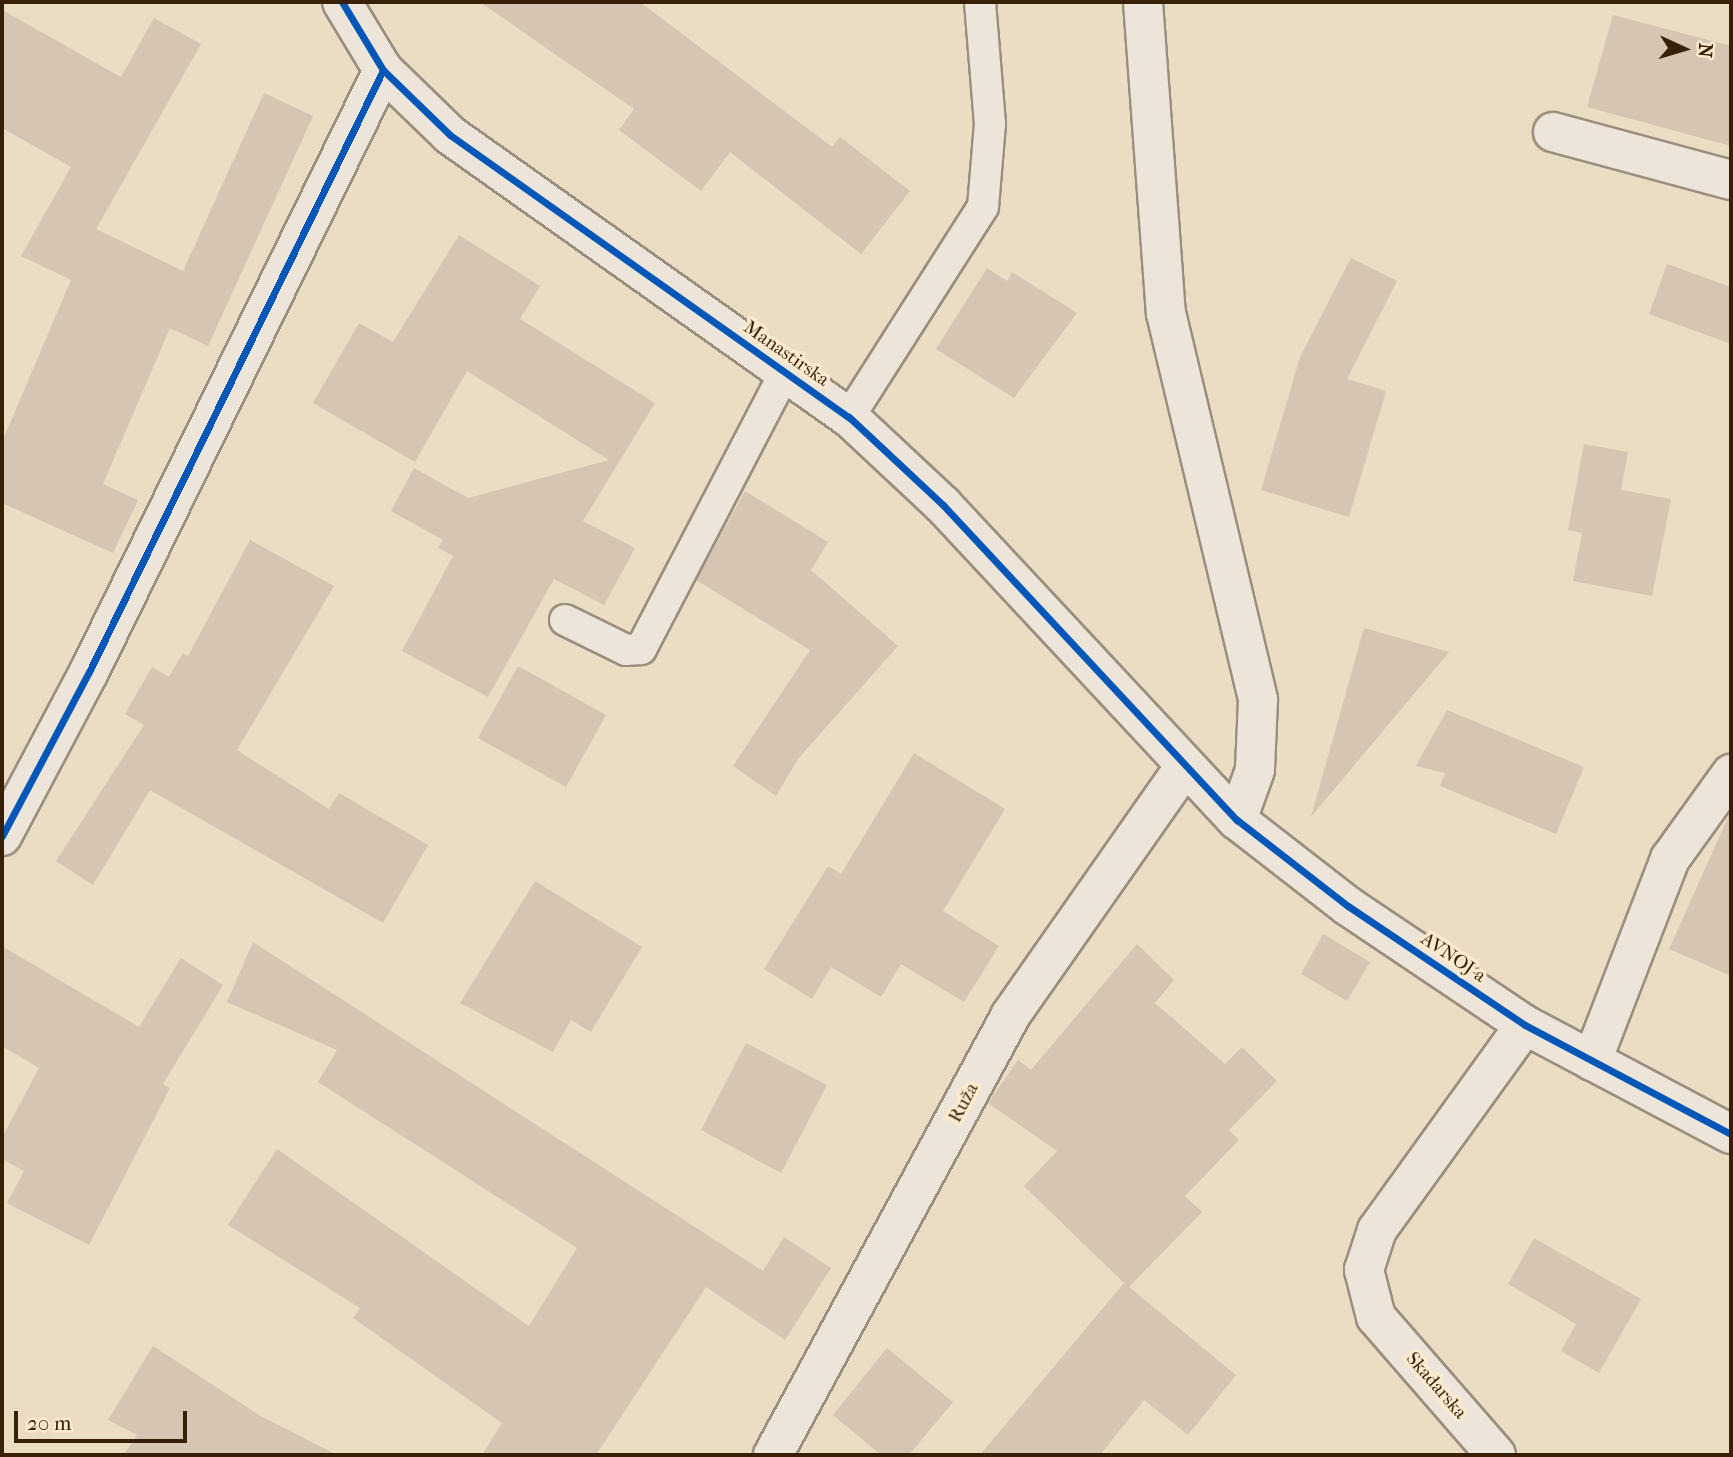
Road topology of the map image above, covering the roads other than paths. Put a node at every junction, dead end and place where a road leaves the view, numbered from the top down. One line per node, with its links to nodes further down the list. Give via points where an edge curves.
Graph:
1 (342, 2): 4 (street, Manastirska)
2 (980, 2): 8 (lane, via 990,124 983,207)
3 (1143, 2): 12 (street, via 1166,313 1258,700 1255,770)
4 (383, 70): 7 (street, Manastirska, via 450,135); 13 (street, via 89,672)
5 (1553, 132): 6 (street)
6 (1731, 180)
7 (785, 372): 8 (street, Manastirska); 9 (lane, via 641,649 626,650)
8 (849, 417): 10 (street, Manastirska, via 943,505)
9 (565, 620)
10 (1184, 769): 12 (street, AVNOJ-a); 17 (street, Ruža, via 1010,1016)
11 (1731, 774): 15 (street, via 1671,859)
12 (1237, 820): 14 (street, AVNOJ-a, via 1348,906)
13 (2, 836)
14 (1525, 1025): 15 (street, AVNOJ-a); 18 (street, Skadarska, via 1377,1230 1364,1270 1376,1317)
15 (1592, 1061): 16 (street, AVNOJ-a)
16 (1731, 1134)
17 (773, 1455)
18 (1496, 1455)

